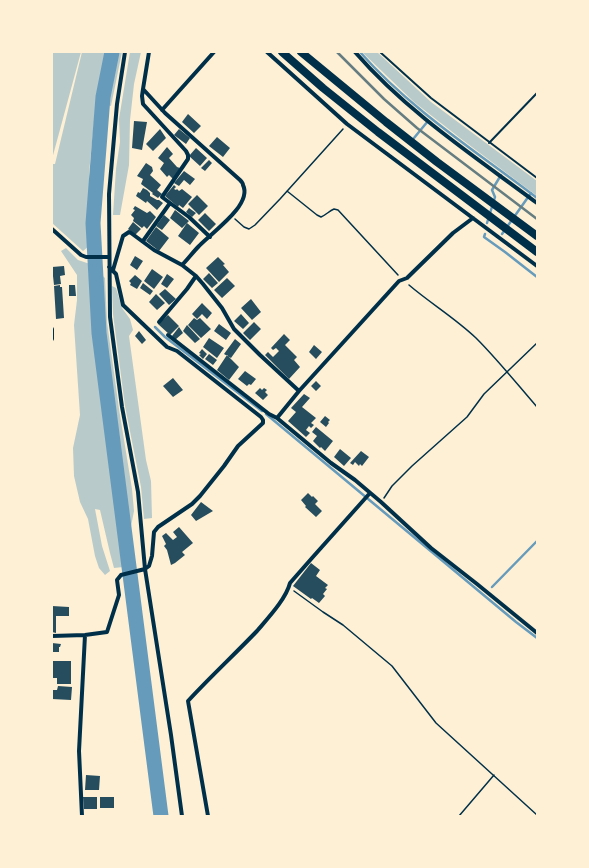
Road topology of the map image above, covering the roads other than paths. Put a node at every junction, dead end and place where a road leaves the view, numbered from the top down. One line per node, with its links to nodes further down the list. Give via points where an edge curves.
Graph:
1 (125, 52): 22 (street, via 117,104 109,194)
2 (149, 52): 9 (street)
3 (214, 52): 11 (street)
4 (267, 52): 16 (street, via 347,124)
5 (282, 52): 21 (highway, via 378,132)
6 (301, 52): 18 (highway, via 437,162)
7 (355, 52): 15 (street, via 398,96 428,121)
8 (380, 52): 12 (lane, via 431,98)
9 (143, 89): 11 (street); 14 (street, via 143,104 188,155 188,159 162,197)
10 (537, 93): 12 (lane)
11 (162, 110): 19 (street, via 244,185 245,193 238,209)
12 (489, 143): 13 (lane)
13 (537, 178)
14 (170, 203): 19 (street); 20 (street)
15 (537, 203)
16 (474, 218): 24 (street); 31 (street, via 453,233 407,278 399,281)
17 (52, 229): 22 (street, via 81,255)
18 (537, 236)
19 (210, 237): 23 (street)
20 (143, 242): 23 (street); 25 (street, via 129,232 124,236)
21 (537, 252)
22 (108, 257): 25 (street)
23 (182, 265): 26 (street)
24 (537, 266)
25 (111, 269): 32 (street, via 116,274 123,305 167,347 177,351 261,417); 35 (street, via 110,317 122,407 138,492)
26 (196, 276): 27 (street); 31 (street, via 222,308 234,329)
27 (159, 322)
28 (52, 329): 30 (street)
29 (168, 335): 32 (street)
30 (52, 339)
31 (299, 391): 33 (street)
32 (267, 416): 33 (street); 35 (street, via 238,446 200,496 158,526 154,532 149,566)
33 (277, 418): 34 (street, via 350,476)
34 (368, 496): 36 (street, via 381,502 430,548); 41 (street, via 290,583 272,614 188,701)
35 (145, 569): 37 (street, via 121,575 117,580 119,594 107,632); 40 (street)
36 (537, 633)
37 (85, 635): 38 (street); 39 (street, via 79,751)
38 (52, 636)
39 (82, 816)
40 (182, 816)
41 (208, 816)

